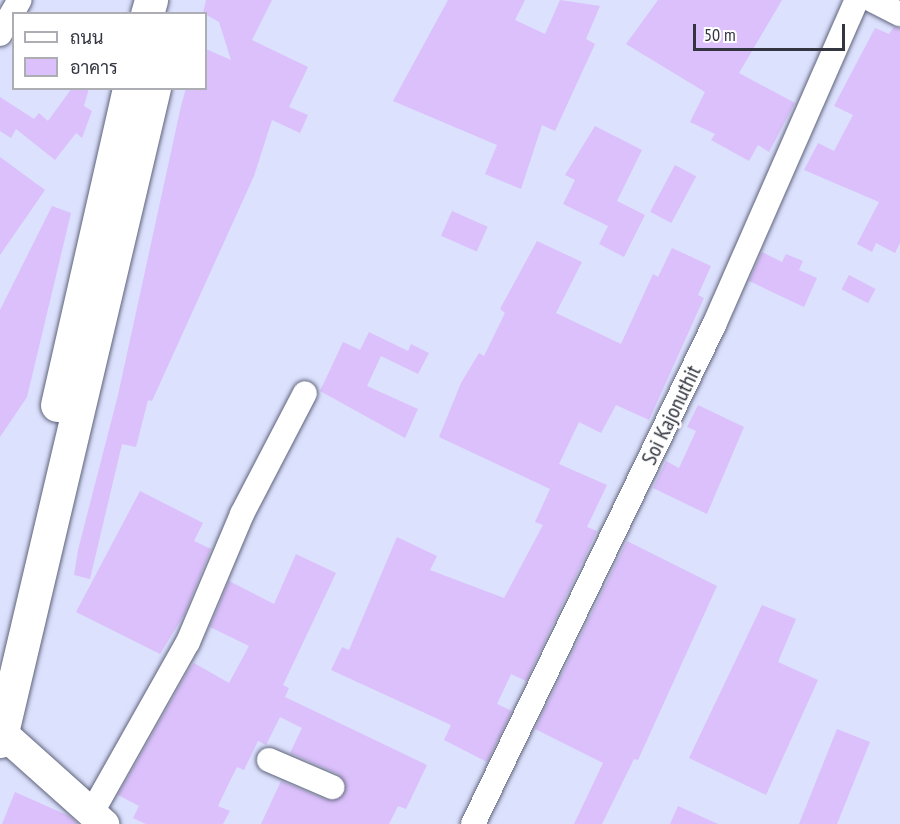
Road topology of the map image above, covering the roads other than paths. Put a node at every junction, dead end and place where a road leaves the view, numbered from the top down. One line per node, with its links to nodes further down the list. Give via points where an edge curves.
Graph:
1 (856, 0): 14 (street, Soi Kajonuthit, via 714,325)
2 (872, 0): 4 (street)
3 (12, 14): 5 (street)
4 (900, 14)
5 (0, 34)
6 (129, 90): 9 (main road)
7 (154, 90): 10 (main road)
8 (305, 393): 13 (street, via 242,514 188,642)
9 (0, 668)
10 (1, 736): 13 (street)
11 (269, 760): 12 (street)
12 (332, 787)
13 (97, 819)
14 (473, 824)

